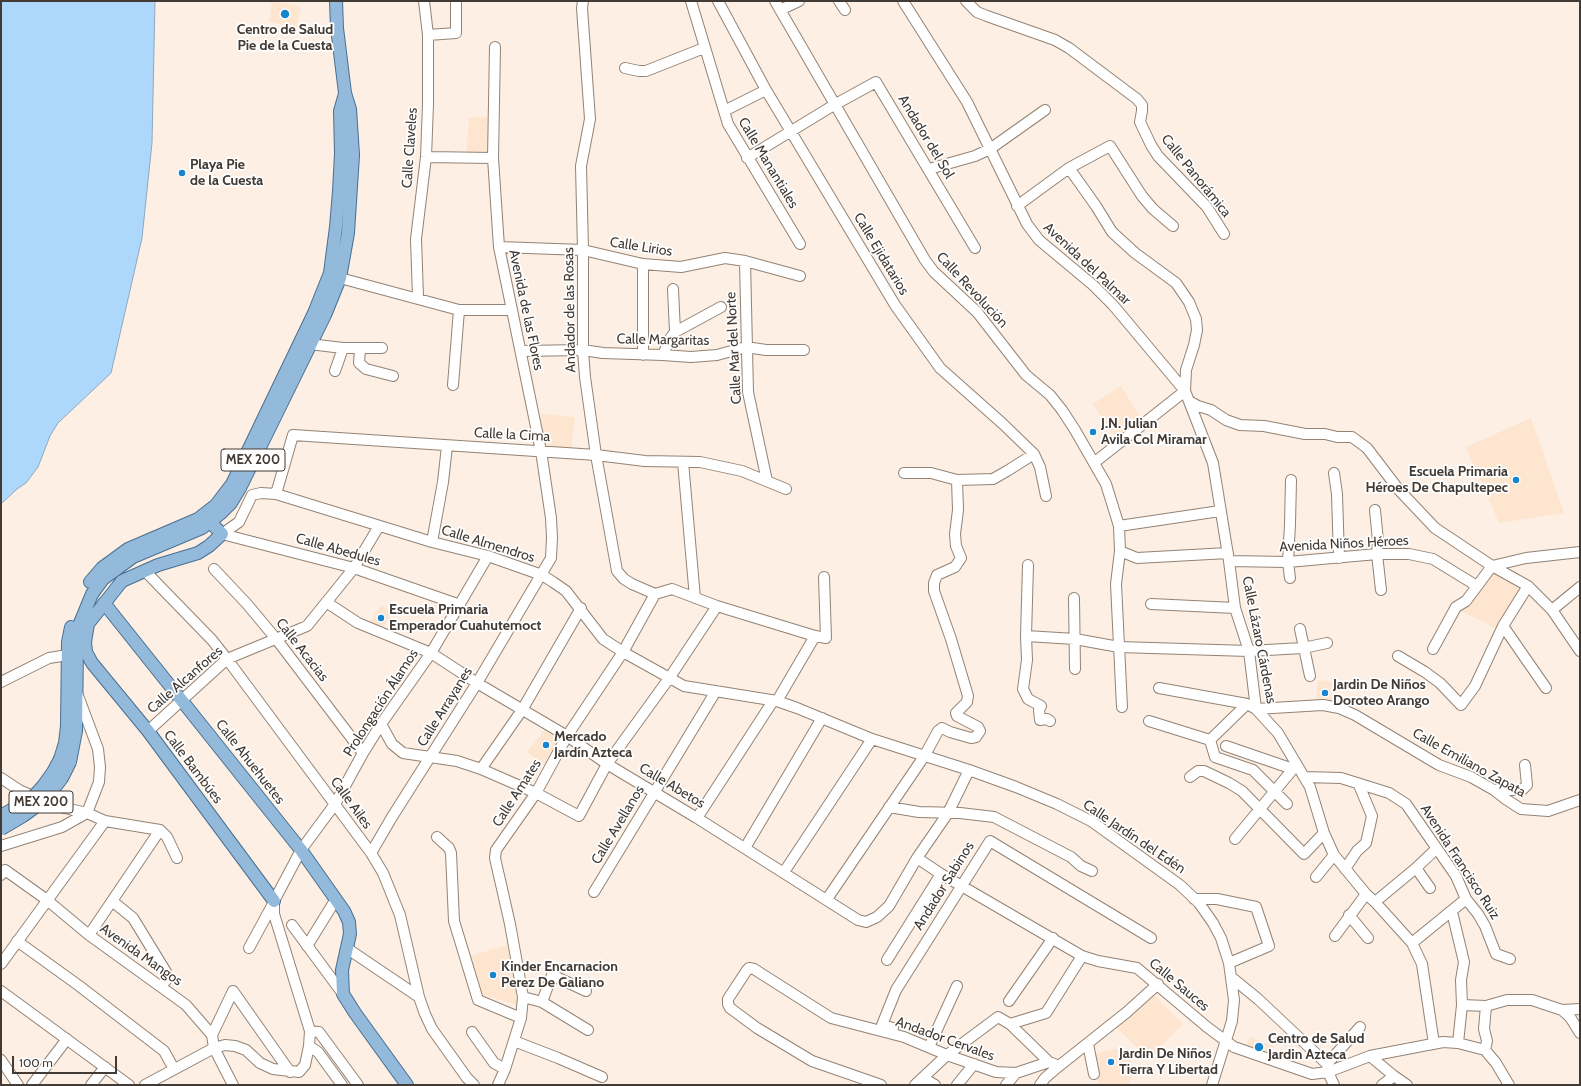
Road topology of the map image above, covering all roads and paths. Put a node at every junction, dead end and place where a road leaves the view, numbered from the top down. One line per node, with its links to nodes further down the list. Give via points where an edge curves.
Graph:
1 (336, 1): 19 (main road, MEX 200)
2 (424, 1): 14 (street, Calle Claveles)
3 (456, 1): 14 (street, via 456,33)
4 (583, 1): 36 (street, Andador de las Rosas, via 590,119 580,166)
5 (691, 1): 16 (street, Calle Manantiales)
6 (718, 1): 18 (street, Calle Ejidatarios)
7 (775, 1): 12 (street, Calle Revolución)
8 (799, 1): 12 (street)
9 (839, 1): 13 (street)
10 (903, 1): 24 (street, Avenida del Palmar, via 967,102)
11 (966, 1): 32 (street, Calle Panorámica, via 977,12 1055,40 1069,48 1137,99 1142,105 1140,122 1158,156 1207,207)
12 (780, 10): 20 (street, Calle Revolución)
13 (845, 10)
14 (428, 35): 25 (street, Calle Claveles)
15 (496, 47): 26 (street, Avenida de las Flores)
16 (704, 48): 17 (street, via 646,71); 22 (street, Calle Manantiales)
17 (626, 68)
18 (766, 90): 22 (street); 23 (street, Calle Ejidatarios)
19 (345, 93): 40 (main road, MEX 200, via 350,109 352,162 348,233); 127 (main road, MEX 200, via 340,111 338,206 330,273 314,313 232,484 216,505 198,519 128,548 102,568 90,582 79,602 72,622)
20 (834, 105): 23 (street); 29 (street, Andador del Sol, via 876,82); 67 (street, Calle Revolución, via 925,260 934,272 977,312 1026,375 1050,395 1076,430)
21 (1045, 110): 24 (street)
22 (724, 111): 27 (street, Calle Manantiales, via 728,124)
23 (791, 132): 27 (street); 64 (street, Calle Ejidatarios, via 895,305 940,368)
24 (990, 149): 29 (street); 30 (street, Avenida del Palmar)
25 (426, 157): 26 (street); 42 (street, Calle Claveles, via 416,239)
26 (493, 158): 34 (street, Avenida de las Flores)
27 (747, 158): 33 (street, Calle Manantiales)
28 (1069, 168): 30 (street); 31 (street, via 1110,146 1142,196); 60 (street, via 1112,232 1135,253 1176,283 1189,302 1196,319 1197,330 1186,370)
29 (929, 169): 35 (street, Andador del Sol)
30 (1017, 206): 60 (street, Avenida del Palmar, via 1039,240 1094,285 1114,305)
31 (1173, 226)
32 (1224, 234)
33 (800, 244)
34 (499, 247): 36 (street, Calle Lirios); 45 (street, Avenida de las Flores)
35 (975, 248)
36 (583, 250): 38 (street, Calle Lirios); 52 (street, Andador de las Rosas)
37 (745, 261): 38 (street, Calle Lirios, via 725,258 681,267); 39 (street, Calle Lirios); 48 (street, Calle Mar del Norte)
38 (643, 264): 55 (street)
39 (800, 276)
40 (340, 278): 42 (street); 47 (main road, MEX 200)
41 (673, 289): 46 (street)
42 (418, 297): 44 (street)
43 (721, 307): 46 (street)
44 (459, 310): 45 (street); 59 (street)
45 (512, 310): 54 (street, Avenida de las Flores)
46 (675, 332): 56 (street)
47 (310, 344): 49 (street); 78 (main road, MEX 200, via 240,488 231,503)
48 (746, 347): 53 (street, Calle Margaritas); 56 (street, Calle Margaritas, via 691,357); 70 (street, Calle Mar del Norte, via 748,392)
49 (343, 348): 51 (street); 57 (street)
50 (382, 348): 51 (street)
51 (360, 349): 58 (street, via 360,363 366,369)
52 (583, 350): 54 (street, Calle Margaritas); 55 (street, Calle Margaritas); 65 (street, Andador de las Rosas)
53 (804, 350)
54 (521, 351): 63 (street, Avenida de las Flores)
55 (643, 354): 56 (street, Calle Margaritas)
56 (663, 355)
57 (335, 371)
58 (393, 376)
59 (453, 385)
60 (1185, 391): 61 (street, Avenida del Palmar); 67 (street)
61 (1189, 401): 77 (street, Avenida del Palmar, via 1213,463); 91 (street, via 1240,425 1352,438 1367,448 1399,490 1435,528)
62 (447, 446): 63 (street, Calle la Cima); 74 (street, Calle la Cima, via 293,435); 82 (street)
63 (541, 451): 65 (street, Calle la Cima); 95 (street, Avenida de las Flores, via 552,538 551,558)
64 (1034, 454): 71 (street, via 993,479); 75 (street, Calle Ejidatarios, via 1040,467)
65 (596, 455): 66 (street, Calle la Cima, via 645,462); 102 (street, Andador de las Rosas, via 617,571 632,584)
66 (684, 462): 70 (street, Calle la Cima, via 715,465); 103 (street)
67 (1095, 462): 80 (street, Calle Revolución, via 1106,484)
68 (904, 473): 71 (street, via 931,473)
69 (1334, 473): 88 (street)
70 (767, 480): 73 (street, Calle la Cima)
71 (957, 480): 154 (street, via 958,510 955,534 961,558 955,567 937,575 934,591 968,696 967,702 956,713 980,731 971,738 942,728)
72 (1290, 480): 89 (street)
73 (786, 489)
74 (276, 494): 79 (street, Calle Almendros); 81 (street, Calle Almendros, via 261,492 252,495 239,522)
75 (1046, 496)
76 (1375, 510): 85 (street)
77 (1220, 511): 80 (street); 87 (street, Avenida del Palmar)
78 (211, 522): 81 (main road); 137 (main road, MEX 200, via 133,557 103,579 92,594 80,623 76,643)
79 (379, 526): 82 (street, Calle Almendros); 92 (street, Calle Alcanfores)
80 (1119, 526): 83 (street, Calle Revolución)
81 (222, 534): 92 (street, Calle Abedules); 94 (main road, via 198,554)
82 (432, 542): 86 (street, Calle Almendros)
83 (1120, 551): 87 (street, Avenida Niños Héroes, via 1137,558); 120 (street, Calle Revolución, via 1116,584)
84 (1580, 552): 91 (street, via 1526,558)
85 (1377, 554): 88 (street, Avenida Niños Héroes); 98 (street, Avenida Niños Héroes, via 1409,554 1433,559); 101 (street)
86 (488, 556): 95 (street, Calle Almendros); 108 (street, Prolongación Álamos)
87 (1229, 557): 89 (street, Avenida Niños Héroes); 111 (street, Calle Lázaro Cárdenas)
88 (1339, 558): 89 (street, Avenida Niños Héroes)
89 (1288, 562): 97 (street)
90 (1028, 565): 116 (street)
91 (1492, 566): 98 (street); 99 (street)
92 (354, 568): 105 (street, Calle Alcanfores); 108 (street, Calle Abedules)
93 (214, 569): 118 (street, Calle Acacias)
94 (145, 571): 106 (main road, via 122,581); 129 (street, Calle Ailes)
95 (542, 575): 110 (street, Calle Almendros, via 566,591); 134 (street, Calle Arrayanes)
96 (824, 577): 115 (street, via 826,638)
97 (1290, 578)
98 (1477, 586): 122 (street, via 1466,601 1456,607)
99 (1528, 586): 112 (street); 113 (street)
100 (1580, 587): 112 (street)
101 (1381, 590)
102 (655, 594): 103 (street, via 672,589); 125 (street, Calle Amates)
103 (695, 598): 109 (street)
104 (1074, 598): 117 (street)
105 (326, 602): 118 (street, Calle Alcanfores, via 307,626); 126 (street, Calle Abetos, via 358,623)
106 (104, 603): 139 (main road, Calle Ahuehuetes); 148 (main road, Calle Bambúes, via 88,624 86,652 92,663)
107 (1151, 604): 111 (street)
108 (460, 605): 126 (street, Prolongación Álamos)
109 (717, 606): 115 (street); 132 (street)
110 (581, 608): 125 (street, Calle Almendros, via 603,639); 143 (street)
111 (1235, 608): 123 (street, Calle Lázaro Cárdenas)
112 (1552, 610): 124 (street)
113 (1503, 626): 128 (street, via 1475,686 1461,705 1440,683); 136 (street)
114 (1300, 629): 121 (street)
115 (815, 636): 140 (street)
116 (1026, 636): 117 (street); 145 (street, via 1027,660 1023,689 1028,699)
117 (1075, 639): 120 (street); 130 (street)
118 (277, 640): 129 (street, Calle Alcanfores); 153 (street, Calle Acacias)
119 (1327, 643): 121 (street)
120 (1119, 646): 123 (street); 142 (street, Calle Revolución)
121 (1303, 648): 123 (street); 131 (street)
122 (1433, 649)
123 (1249, 651): 141 (street, Calle Lázaro Cárdenas)
124 (1580, 651)
125 (623, 652): 132 (street, Calle Almendros); 149 (street, Calle Amates)
126 (431, 653): 134 (street, Calle Abetos); 147 (street, Prolongación Álamos)
127 (68, 655): 133 (street, via 49,658); 156 (main road, MEX 200)
128 (1398, 656)
129 (227, 659): 139 (street, Calle Alcanfores); 171 (street, Calle Ailes)
130 (1075, 669)
131 (1310, 676)
132 (670, 678): 138 (street, Calle Almendros, via 684,686); 157 (street)
133 (1, 682)
134 (477, 683): 143 (street, Calle Abetos); 155 (street, Calle Arrayanes)
135 (1160, 688): 141 (street, Calle Emiliano Zapata)
136 (1546, 688)
137 (76, 689): 156 (main road, MEX 200, via 76,731); 175 (street, via 98,749 100,767 99,782)
138 (716, 691): 140 (street, Calle Almendros); 167 (street, Calle Avellanos)
139 (183, 700): 148 (street, Calle Alcanfores); 187 (main road, Calle Ahuehuetes)
140 (775, 701): 144 (street, Calle Jardín del Edén); 178 (street)
141 (1252, 707): 151 (street); 159 (street, Calle Lázaro Cárdenas, via 1278,733); 166 (street, Calle Emiliano Zapata, via 1323,705 1340,708 1439,765 1471,777)
142 (1122, 708)
143 (522, 710): 149 (street, Calle Abetos); 160 (street)
144 (822, 718): 150 (street, Calle Jardín del Edén); 186 (street)
145 (1050, 720)
146 (1149, 721): 151 (street)
147 (381, 724): 153 (street, Prolongación Álamos); 155 (street, via 392,744 403,753)
148 (148, 731): 210 (main road, Calle Bambúes)
149 (567, 736): 157 (street, Calle Abetos); 168 (street, Calle Amates)
150 (872, 739): 154 (street, Calle Jardín del Edén); 197 (street)
151 (1210, 740): 169 (street, via 1215,757 1253,770)
152 (1226, 746): 159 (street)
153 (363, 753): 171 (street, Prolongación Álamos)
154 (924, 755): 161 (street, Calle Jardín del Edén); 173 (street)
155 (430, 757): 160 (street, via 457,761); 189 (street, Calle Arrayanes)
156 (65, 761): 177 (main road, MEX 200, bridge, via 33,797); 180 (main road, MEX 200, bridge, via 62,778 38,805)
157 (607, 764): 167 (street, Calle Abetos); 168 (street, via 579,816)
158 (1526, 765): 166 (street, via 1527,785 1523,789)
159 (1295, 768): 163 (street, Calle Lázaro Cárdenas); 169 (street)
160 (481, 769): 168 (street)
161 (969, 770): 176 (street); 205 (street, Calle Jardín del Edén, via 1057,804 1091,822 1180,885)
162 (1190, 777): 174 (street, via 1198,771 1204,771 1229,783)
163 (1304, 777): 165 (street, Avenida Francisco Ruiz, via 1341,778); 182 (street, Calle Lázaro Cárdenas, via 1310,787)
164 (1, 778): 175 (street, via 19,790 56,806)
165 (1359, 785): 188 (street, Avenida Francisco Ruiz, via 1389,793 1406,804); 194 (street, via 1372,816 1366,843)
166 (1494, 790): 170 (street, Calle Emiliano Zapata, via 1521,809 1548,811)
167 (654, 792): 178 (street, Calle Abetos); 202 (street, Calle Avellanos)
168 (536, 793): 238 (street, Calle Amates, via 496,850 495,858 510,924)
169 (1275, 793): 172 (street); 174 (street)
170 (1580, 800)
171 (335, 804): 187 (street, Prolongación Álamos); 189 (street, Calle Ailes)
172 (1287, 804)
173 (889, 807): 176 (street); 206 (street)
174 (1259, 809): 182 (street, via 1304,854); 184 (street)
175 (87, 813): 179 (street); 185 (street, via 62,827)
176 (948, 813): 192 (street); 195 (street, via 994,817 1071,857)
177 (1, 816)
178 (697, 818): 186 (street, Calle Abetos)
179 (105, 821): 181 (street); 207 (street)
180 (1, 829)
181 (160, 830): 191 (street, via 167,837); 209 (street)
182 (1324, 833): 190 (street, Calle Lázaro Cárdenas)
183 (437, 837): 245 (street, via 451,853 454,921 478,1000)
184 (1235, 839)
185 (1, 846)
186 (745, 848): 197 (street, Calle Abetos)
187 (301, 850): 204 (main road, Calle Ahuehuetes); 210 (street, Prolongación Álamos)
188 (1436, 850): 193 (street); 208 (street, Avenida Francisco Ruiz, via 1456,876)
189 (371, 853): 237 (street, Calle Ailes, via 392,891 400,914)
190 (1334, 855): 194 (street, Calle Lázaro Cárdenas); 199 (street)
191 (177, 858)
192 (917, 858): 198 (street, Calle Sauces); 206 (street, Calle Abetos, via 890,906 877,917 866,922 858,920)
193 (1416, 868): 201 (street); 211 (street)
194 (1345, 869): 203 (street, Calle Lázaro Cárdenas)
195 (1092, 871)
196 (3, 872): 207 (street, Avenida Mangos)
197 (784, 872): 206 (street, Calle Abetos)
198 (940, 874): 200 (street, Calle Sauces); 227 (street)
199 (1316, 877)
200 (961, 886): 217 (street, Calle Sauces); 218 (street, Andador Sabinos, via 990,841); 253 (street, Andador Sabinos, via 896,990 882,1025 900,1030)
201 (1430, 888)
202 (594, 892)
203 (1366, 894): 211 (street, Calle Lázaro Cárdenas); 213 (street)
204 (336, 898): 222 (street); 224 (main road, Calle Ahuehuetes, via 349,922)
205 (1194, 898): 228 (street, Calle Jardín del Edén, via 1218,933); 228 (street, via 1217,899 1256,907 1269,946)
206 (827, 899)
207 (47, 900): 215 (street, Avenida Mangos); 220 (street)
208 (1466, 900): 212 (street); 226 (street, Avenida Francisco Ruiz, via 1485,926 1496,954)
209 (112, 901): 215 (street); 232 (street, via 133,918 166,972 168,978)
210 (274, 901): 223 (street, Prolongación Álamos); 249 (street, via 274,914)
211 (1375, 902): 221 (street, Calle Lázaro Cárdenas)
212 (1450, 912): 221 (street); 241 (street, via 1464,962 1461,980)
213 (1349, 915): 216 (street); 219 (street)
214 (292, 925): 222 (street)
215 (89, 935): 232 (street, Avenida Mangos)
216 (1335, 936)
217 (1053, 938): 225 (street, Calle Sauces); 239 (street)
218 (1151, 938)
219 (1368, 938)
220 (17, 941): 229 (street); 272 (street, via 164,1051)
221 (1412, 943): 259 (street, Calle Lázaro Cárdenas, via 1422,964)
222 (307, 946): 236 (street)
223 (249, 948)
224 (348, 949): 236 (main road, Calle Ahuehuetes, via 342,970); 237 (street)
225 (1082, 956): 231 (street, Calle Sauces, via 1137,968); 246 (street, via 1046,1013)
226 (1510, 959)
227 (887, 960)
228 (1229, 963): 230 (street, Calle Jardín del Edén)
229 (1, 964)
230 (1231, 977): 256 (street, Calle Jardín del Edén, via 1234,1000); 271 (street, via 1258,999)
231 (1158, 984): 256 (street, Calle Sauces); 258 (street)
232 (161, 986): 252 (street, Avenida Mangos, via 186,1005)
233 (956, 986): 261 (street)
234 (1, 991): 254 (street)
235 (586, 991): 240 (street, via 552,975)
236 (343, 994): 288 (main road, Calle Ahuehuetes)
237 (419, 997): 289 (street, Calle Ailes, via 432,1029)
238 (522, 997): 240 (street); 245 (street, Calle Amates)
239 (1009, 1001)
240 (542, 1002): 248 (street)
241 (1462, 1005): 242 (street); 257 (street)
242 (1486, 1006): 244 (street, via 1507,1000 1532,1000); 263 (street)
243 (1580, 1009): 244 (street)
244 (1562, 1010): 251 (street)
245 (521, 1018): 255 (street, Calle Amates)
246 (1010, 1024): 264 (street, via 998,1017); 267 (street)
247 (1360, 1027): 271 (street)
248 (588, 1030)
249 (310, 1031): 260 (street); 287 (street, via 319,1032)
250 (472, 1032): 273 (street, via 494,1063)
251 (1580, 1033)
252 (212, 1035): 262 (street); 274 (street, via 233,991)
253 (904, 1037): 261 (street, Andador Cervales); 291 (street, Andador Cervales, via 831,1018 750,968 746,970 728,999 730,1008 757,1028 812,1061)
254 (67, 1039): 270 (street); 281 (street)
255 (514, 1041): 273 (street, Calle Amates); 278 (street)
256 (1227, 1041): 271 (street, Calle Sauces, via 1234,1047 1312,1074); 296 (street, Calle Jardín del Edén)
257 (1458, 1043): 259 (street, Calle Sauces); 263 (street, Calle Sauces)
258 (1088, 1044): 269 (street); 276 (street)
259 (1434, 1044): 265 (street, Calle Sauces)
260 (309, 1046): 274 (street, via 305,1065 299,1072); 286 (street, via 318,1052)
261 (928, 1047): 264 (street, Andador Cervales)
262 (214, 1048): 272 (street); 274 (street, via 224,1045 236,1046 246,1050 260,1063 273,1069); 285 (street)
263 (1485, 1050): 300 (street)
264 (947, 1055): 268 (street, Andador Cervales); 279 (street)
265 (1370, 1056): 271 (street, Calle Sauces); 277 (street)
266 (1, 1060): 280 (street)
267 (1049, 1062): 269 (street); 275 (street, Andador Cervales)
268 (974, 1064): 275 (street, Andador Cervales, via 996,1072); 293 (street)
269 (1059, 1066): 295 (street)
270 (105, 1067): 282 (street); 283 (street)
271 (1328, 1068): 297 (street)
272 (174, 1069): 284 (street)
273 (505, 1069): 290 (street, Calle Amates)
274 (290, 1072)
275 (1016, 1073): 294 (street)
276 (1094, 1074)
277 (1394, 1076): 298 (street); 299 (street)
278 (602, 1077)
279 (927, 1082): 292 (street)
280 (18, 1085)
281 (32, 1085)
282 (91, 1085)
283 (130, 1085)
284 (145, 1085)
285 (233, 1085)
286 (342, 1085)
287 (358, 1085)
288 (407, 1085)
289 (474, 1085)
290 (498, 1085)
291 (881, 1085)
292 (915, 1085)
293 (957, 1085)
294 (1006, 1085)
295 (1040, 1085)
296 (1212, 1085)
297 (1334, 1085)
298 (1382, 1085)
299 (1407, 1085)
300 (1509, 1085)

